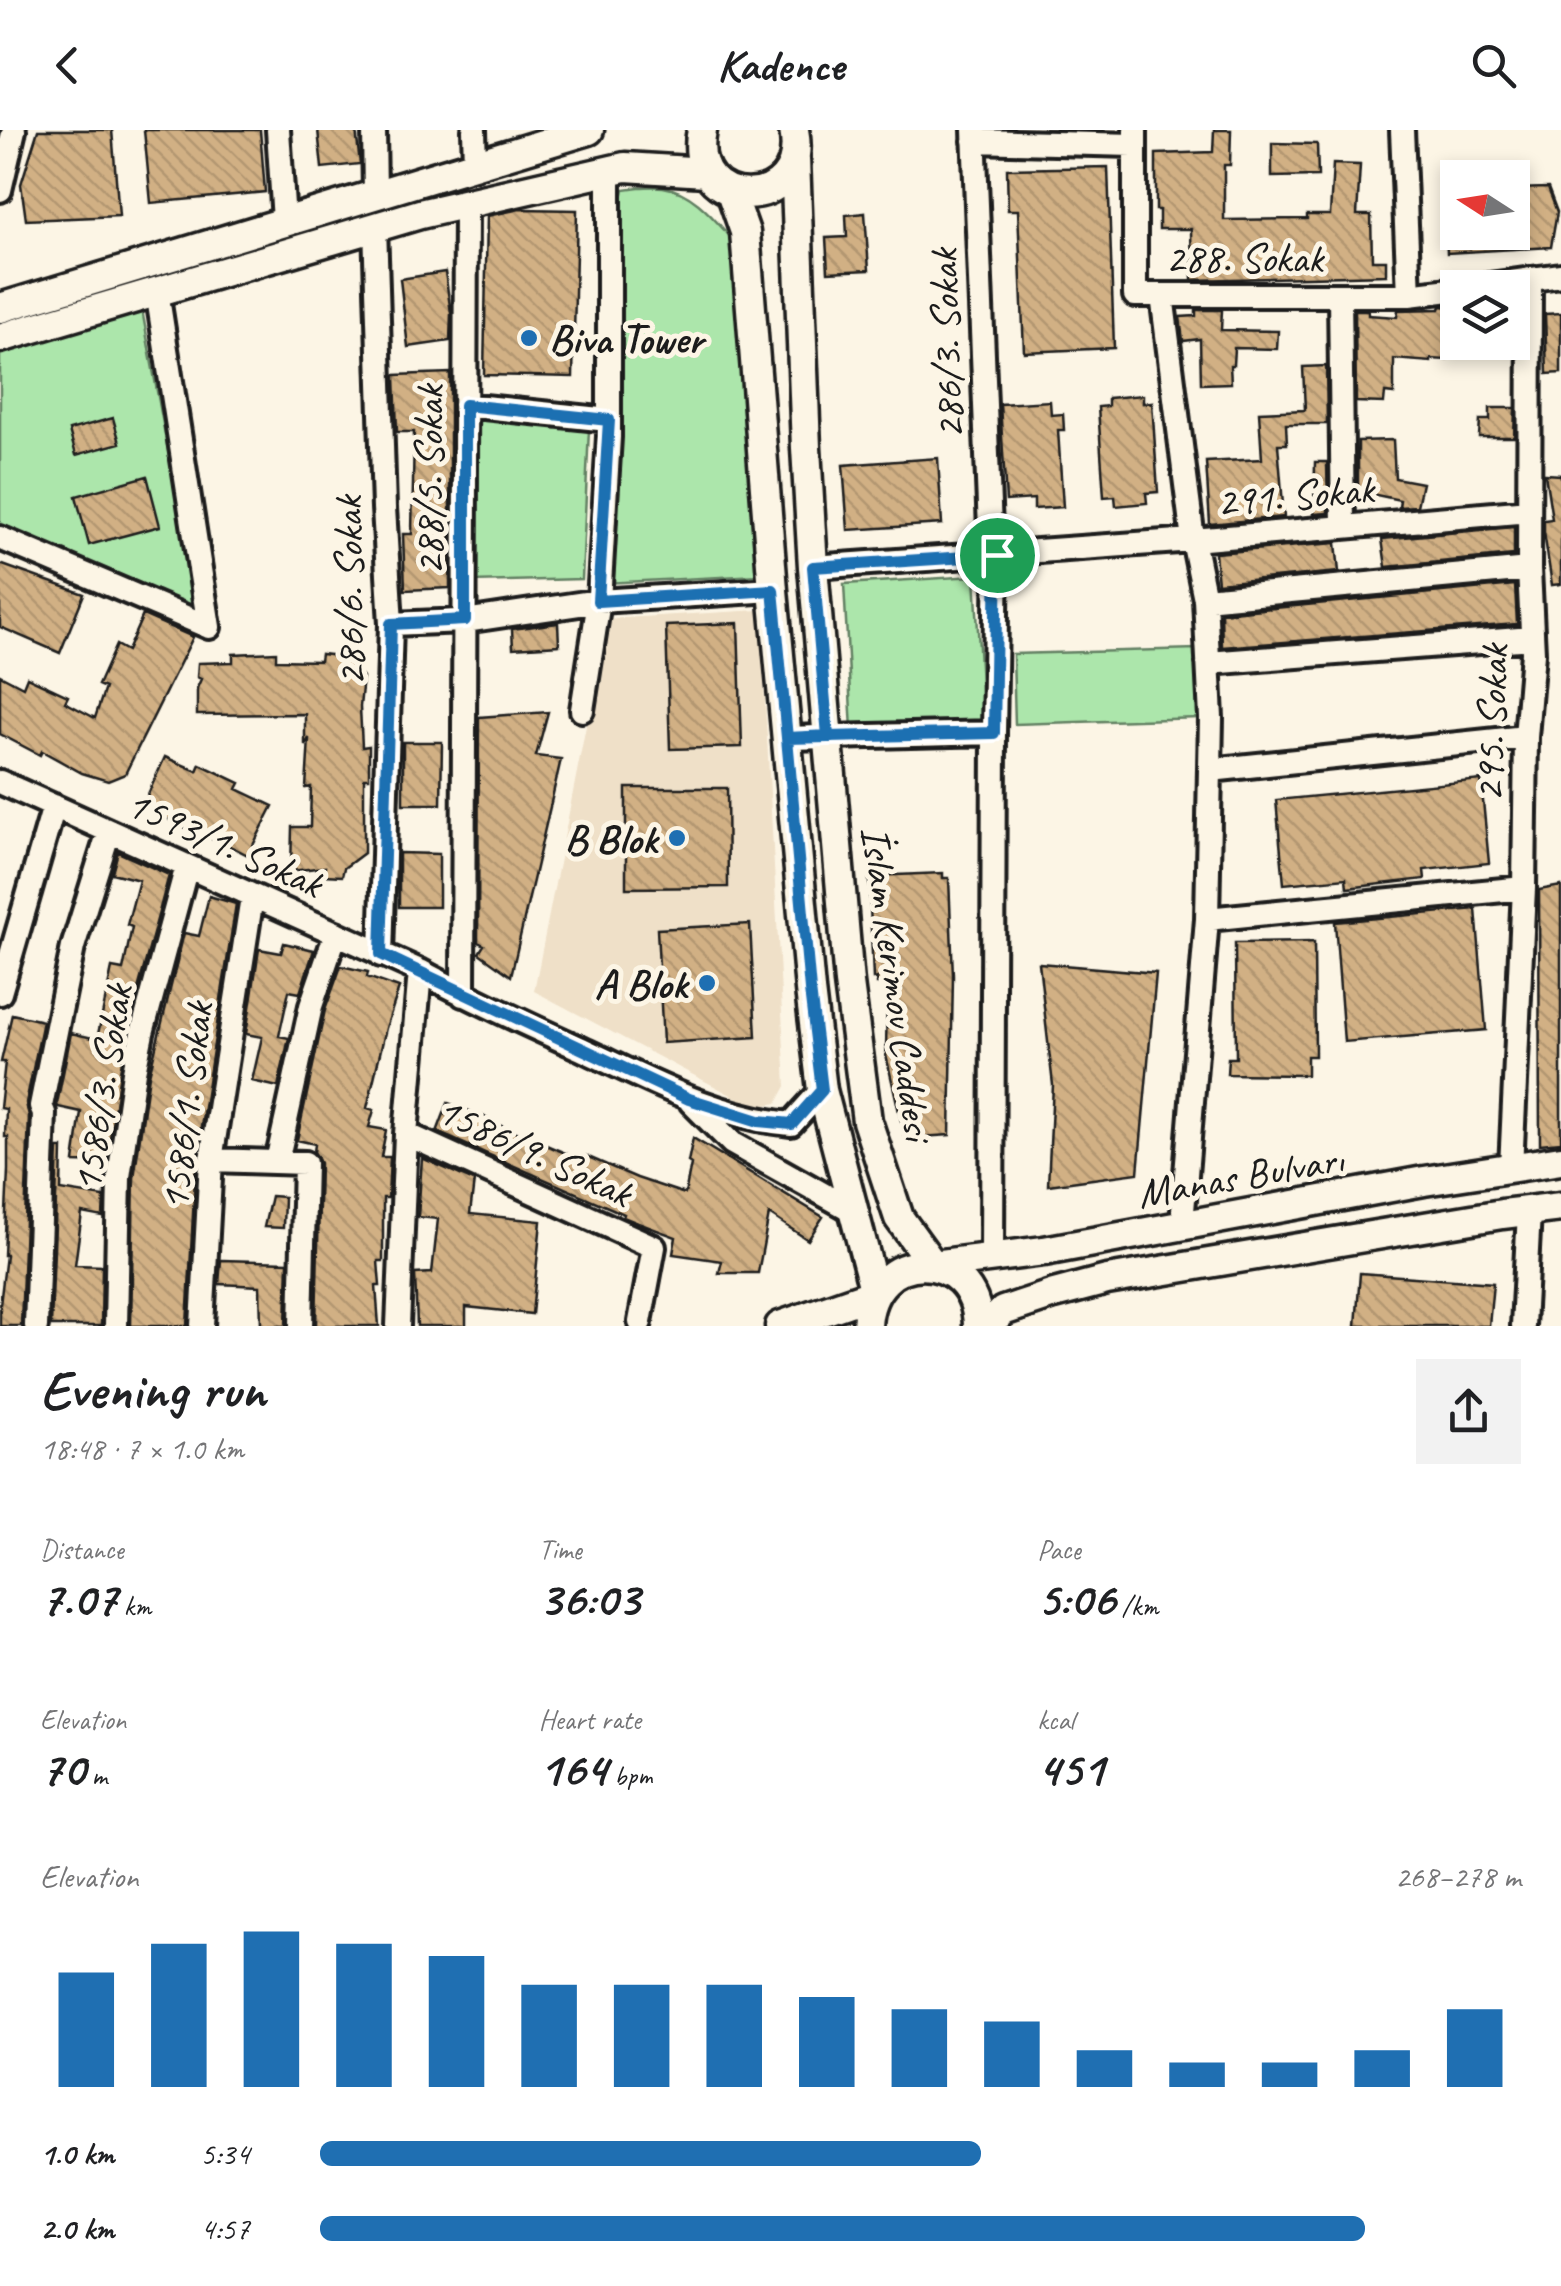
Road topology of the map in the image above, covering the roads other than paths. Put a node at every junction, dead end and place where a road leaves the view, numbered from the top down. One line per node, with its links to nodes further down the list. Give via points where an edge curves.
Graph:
1 (14, 130): 14 (street)
2 (278, 130): 18 (street)
3 (374, 130): 16 (street)
4 (474, 130): 11 (street)
5 (589, 130): 11 (main road)
6 (702, 130): 13 (main road)
7 (1402, 130): 26 (street)
8 (974, 136): 9 (street); 36 (street, 286/3. Sokak)
9 (1134, 138): 24 (street, 288. Sokak, via 1135,295)
10 (800, 141): 15 (main road, via 777,186 763,193); 37 (main road, İslam Kerimov Caddesi)
11 (474, 164): 16 (main road)
12 (609, 170): 13 (main road); 17 (main road); 31 (street)
13 (706, 172): 15 (main road)
14 (0, 190)
15 (731, 192): 39 (main road, İslam Kerimov Caddesi, via 745,232)
16 (375, 194): 18 (main road); 19 (main road)
17 (466, 204): 19 (main road); 30 (street, 288/5. Sokak)
18 (284, 221): 27 (main road)
19 (375, 226): 22 (main road); 43 (street, 286/6. Sokak)
20 (1561, 275): 21 (street)
21 (1530, 279)
22 (157, 291): 28 (main road); 34 (street, via 209,628)
23 (1440, 292): 26 (street, 288. Sokak)
24 (1162, 295): 25 (street, 288. Sokak); 35 (street, 291. Sokak)
25 (1340, 295): 26 (street, 288. Sokak); 33 (street)
26 (1409, 296)
27 (0, 308)
28 (0, 338)
29 (1530, 360): 32 (street, 295. Sokak)
30 (465, 405): 31 (street); 42 (street, 288/5. Sokak)
31 (609, 420): 41 (street)
32 (1529, 512): 33 (street, 291. Sokak); 38 (street, 295. Sokak)
33 (1343, 527): 35 (street, 291. Sokak)
34 (0, 538)
35 (1193, 540): 36 (street); 40 (street)
36 (994, 555): 37 (street); 47 (street, 286/3. Sokak)
37 (813, 567): 48 (main road, İslam Kerimov Caddesi)
38 (1529, 569): 40 (street); 44 (street, 295. Sokak)
39 (773, 590): 41 (street); 50 (main road, İslam Kerimov Caddesi)
40 (1205, 599): 45 (street)
41 (598, 601): 42 (street); 46 (street)
42 (465, 620): 43 (street); 63 (street, 288/5. Sokak)
43 (391, 624): 60 (street, 286/6. Sokak)
44 (1532, 638): 45 (street); 49 (street, 295. Sokak)
45 (1208, 664): 51 (street)
46 (582, 710)
47 (994, 733): 48 (street); 75 (street, 286/3. Sokak)
48 (828, 736): 50 (street); 76 (main road, İslam Kerimov Caddesi, via 867,1121 900,1218)
49 (1526, 737): 51 (street); 56 (street, 295. Sokak)
50 (787, 738): 64 (main road, İslam Kerimov Caddesi)
51 (1210, 770): 58 (street)
52 (0, 782): 53 (street, 1593/1. Sokak)
53 (54, 806): 54 (street, 1593/1. Sokak); 62 (street)
54 (109, 830): 55 (street, 1593/1. Sokak); 79 (street, via 73,947 41,1106)
55 (188, 866): 57 (street, 1593/1. Sokak); 80 (street, 1586/3. Sokak, via 142,1032 118,1176)
56 (1524, 888): 58 (street); 70 (street, 295. Sokak)
57 (252, 896): 59 (street, 1593/1. Sokak); 67 (street, 1586/1. Sokak)
58 (1207, 919): 72 (street)
59 (336, 933): 60 (street, 1593/1. Sokak); 69 (street, via 311,1006)
60 (381, 954): 61 (street, 1593/1. Sokak)
61 (420, 972): 63 (street, 1593/1. Sokak); 66 (street, 1586/9. Sokak)
62 (0, 994)
63 (463, 995): 65 (street, 1593/1. Sokak)
64 (822, 1090): 65 (street, 1593/1. Sokak, via 792,1124); 73 (main road, İslam Kerimov Caddesi)
65 (689, 1099): 73 (street, 1593/1. Sokak, via 732,1143)
66 (406, 1134): 78 (street, 1586/9. Sokak, via 654,1247); 83 (street)
67 (211, 1160): 69 (street); 81 (street, 1586/1. Sokak)
68 (1561, 1160): 70 (main road, Manas Bulvarı)
69 (278, 1162): 82 (street, via 304,1164)
70 (1511, 1168): 75 (main road, Manas Bulvarı)
71 (1561, 1207): 74 (main road, Manas Bulvarı)
72 (1183, 1210)
73 (855, 1212): 77 (main road, İslam Kerimov Caddesi)
74 (1529, 1212): 87 (main road, Manas Bulvarı, via 1107,1280 1002,1311); 88 (street)
75 (992, 1258): 76 (main road, Manas Bulvarı)
76 (933, 1266): 77 (main road, Manas Bulvarı, via 899,1270); 86 (main road, İslam Kerimov Caddesi, via 962,1280)
77 (874, 1292): 84 (main road); 85 (main road)
78 (640, 1322)
79 (36, 1326)
80 (116, 1326)
81 (202, 1326)
82 (301, 1326)
83 (398, 1326)
84 (780, 1326)
85 (867, 1326)
86 (978, 1326)
87 (989, 1326)
88 (1524, 1326)

